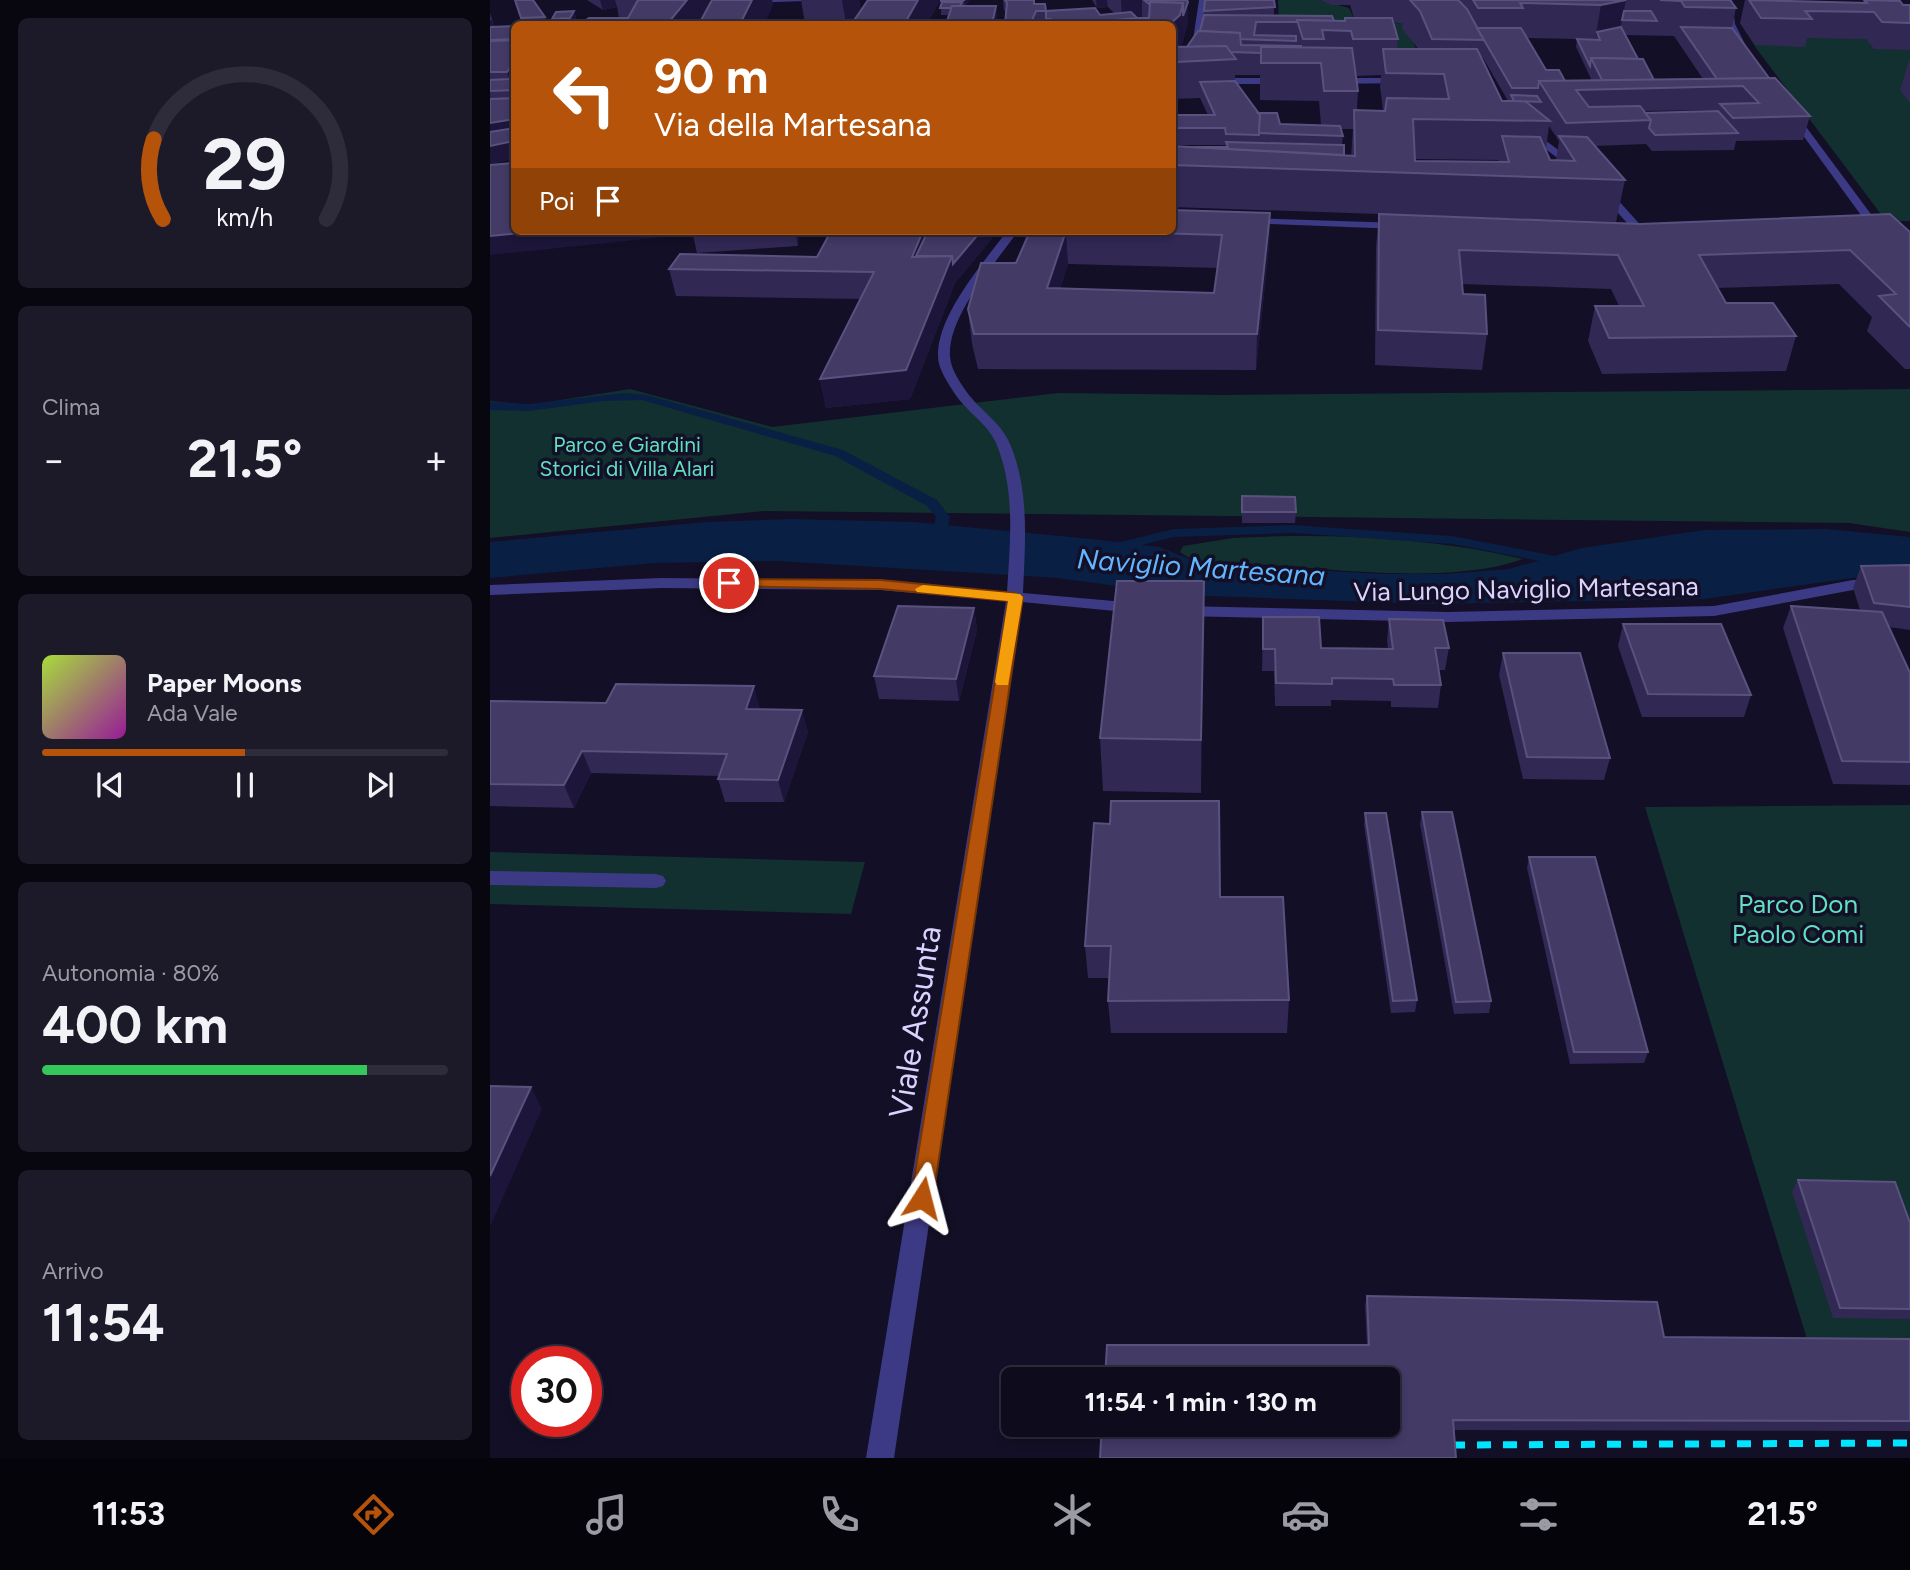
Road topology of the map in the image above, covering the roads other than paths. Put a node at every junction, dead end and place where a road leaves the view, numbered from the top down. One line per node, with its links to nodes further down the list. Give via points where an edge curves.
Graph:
1 (828, 0): 4 (street)
2 (1203, 0): 6 (street)
3 (1728, 0): 8 (street)
4 (739, 2)
5 (1191, 13): 6 (street)
6 (1200, 19): 9 (street, via 1197,40)
7 (1718, 24): 8 (street)
8 (1731, 24): 10 (street)
9 (1186, 56)
10 (1756, 65)
11 (1176, 75): 12 (street)
12 (1289, 81)
13 (1324, 81): 14 (street)
14 (1420, 81)
15 (1787, 107): 20 (street, via 1869,228)
16 (1517, 122): 17 (street)
17 (1580, 169)
18 (1599, 185): 22 (street, via 1647,232)
19 (1239, 221): 21 (street)
20 (1889, 226)
21 (1419, 227)
22 (1618, 231)
23 (1010, 235): 26 (street, Viale Assunta, via 964,301 944,357 949,375 972,410 1003,443 1019,507)
24 (1910, 582): 26 (street, Via Lungo Naviglio Martesana, via 1853,585 1714,611 1448,617 1227,614)
25 (490, 590): 26 (street, Via Lungo Naviglio Martesana, via 593,584 815,583)
26 (1015, 597): 29 (street, Viale Assunta)
27 (490, 878): 28 (street)
28 (656, 881)
29 (880, 1458)

